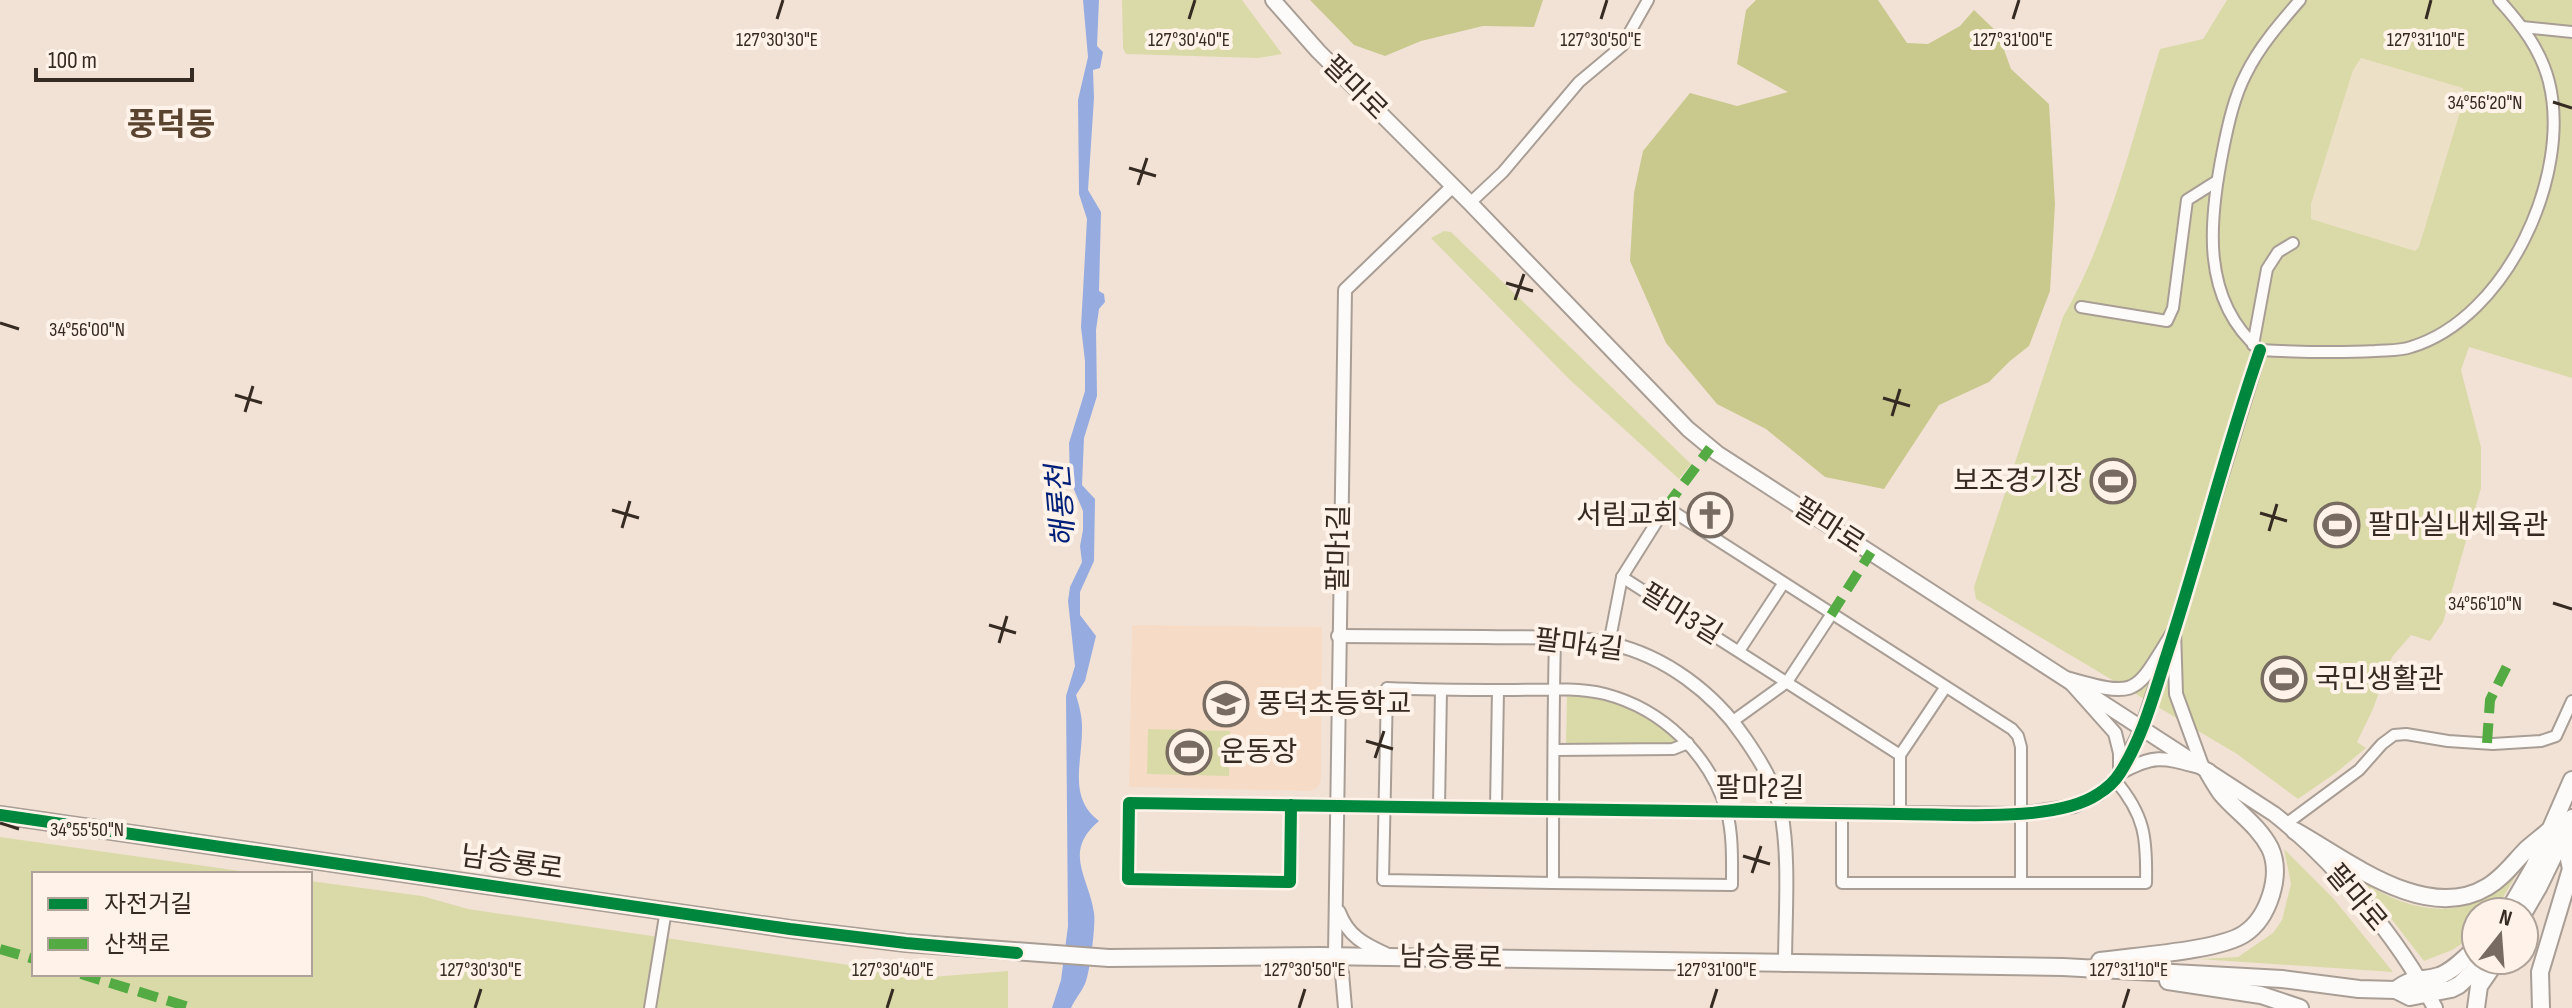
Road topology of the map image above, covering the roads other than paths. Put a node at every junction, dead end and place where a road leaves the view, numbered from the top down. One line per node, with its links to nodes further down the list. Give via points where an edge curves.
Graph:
1 (1273, 0): 8 (main road, 팔마로)
2 (1648, 0): 9 (street, via 1622,46 1579,82)
3 (2300, 0): 7 (street, via 2244,77)
4 (2499, 0): 5 (street)
5 (2522, 27): 6 (street); 12 (street, via 2546,73 2553,138 2531,227 2490,291 2445,331 2412,347 2331,353)
6 (2572, 32)
7 (2217, 181): 11 (street, via 2187,200 2167,321); 12 (street, via 2212,237 2217,277 2232,319)
8 (1453, 186): 9 (main road, 팔마로); 17 (street, 팔마1길, via 1345,290)
9 (1470, 203): 21 (main road, 팔마로, via 1717,453)
10 (2293, 243): 12 (street, via 2278,252 2267,269)
11 (2081, 307)
12 (2256, 348): 16 (street)
13 (1622, 577): 14 (street, via 1666,507); 19 (street); 20 (street, 팔마3길)
14 (1783, 584): 15 (street); 20 (street, 팔마3길)
15 (1831, 615): 22 (street); 23 (street)
16 (2174, 631): 21 (street, via 2134,688 2115,690); 29 (street); 33 (street, via 2176,694)
17 (1338, 636): 18 (street, 팔마4길); 37 (street, 팔마1길)
18 (1555, 638): 19 (street, 팔마4길); 26 (street)
19 (1609, 644): 28 (street, 팔마4길, via 1635,651 1691,681)
20 (1739, 651): 22 (street, 팔마3길)
21 (2066, 678): 29 (main road, 팔마로); 34 (street, via 2115,733)
22 (1787, 682): 28 (street); 32 (street, 팔마3길)
23 (1945, 688): 32 (street); 46 (street, via 2018,736)
24 (1441, 690): 25 (street); 38 (street, via 1387,688); 39 (street)
25 (1498, 690): 26 (street); 40 (street)
26 (1554, 690): 30 (street, via 1618,699 1654,715); 31 (street)
27 (2572, 701): 49 (street, via 2556,736 2541,741 2468,743 2394,735)
28 (1733, 721): 43 (street, 팔마4길, via 1760,761)
29 (2142, 727): 33 (main road, 팔마로); 34 (street)
30 (1688, 743): 31 (street, via 1673,749); 42 (street)
31 (1554, 750): 41 (street)
32 (1900, 755): 45 (street)
33 (2205, 770): 34 (street, 팔마2길, via 2155,758); 49 (main road, 팔마로); 63 (main road, via 2271,850 2274,883 2260,920 2246,933 2219,944)
34 (2118, 777): 46 (street, 팔마2길, via 2074,806); 52 (street, via 2141,821 2146,883)
35 (2572, 780): 50 (main road)
36 (1291, 805): 36 (street, 팔마2길, via 1129,803 1128,879 1290,882); 37 (street, 팔마2길)
37 (1337, 806): 38 (street, 팔마2길); 57 (street, 팔마1길)
38 (1384, 807): 39 (street, 팔마2길); 51 (street, via 1383,880)
39 (1439, 807): 40 (street, 팔마2길)
40 (1496, 808): 41 (street, 팔마2길)
41 (1553, 809): 42 (street, 팔마2길); 51 (street)
42 (1727, 812): 43 (street, 팔마2길); 51 (street, via 1732,885)
43 (1781, 812): 44 (street, 팔마2길); 62 (street, 팔마4길)
44 (1842, 813): 45 (street, 팔마2길); 52 (street, via 1842,883)
45 (1900, 814): 46 (street, 팔마2길)
46 (2021, 814): 52 (street)
47 (0, 815): 58 (main road, 남승룡로)
48 (2572, 818): 50 (main road)
49 (2290, 827): 50 (main road, via 2395,887 2448,899 2488,887); 66 (main road, 팔마로, via 2370,912)
50 (2558, 832): 53 (main road); 54 (main road); 73 (main road, via 2571,869 2540,972)
51 (1553, 883)
52 (2021, 883)
53 (2539, 886): 55 (main road); 56 (main road)
54 (2517, 896)
55 (2533, 896)
56 (2538, 896)
57 (1336, 903): 59 (street, 팔마1길); 60 (street, via 1353,936)
58 (666, 910): 59 (main road, 남승룡로, via 1017,953 1109,958); 69 (street)
59 (1335, 956): 60 (main road, 남승룡로); 70 (street, 팔마1길)
60 (1393, 957): 62 (main road, 남승룡로)
61 (2460, 962): 66 (main road, via 2449,972)
62 (1785, 965): 63 (main road, 남승룡로)
63 (2063, 967): 67 (main road, 남승룡로, via 2229,974); 71 (main road, via 2261,995)
64 (2469, 976): 68 (main road)
65 (2486, 976): 72 (main road)
66 (2418, 980): 67 (main road); 68 (main road, 팔마로)
67 (2396, 990): 68 (main road, 남승룡로)
68 (2431, 1001)
69 (650, 1008)
70 (1345, 1008)
71 (2300, 1008)
72 (2476, 1008)
73 (2541, 1008)

